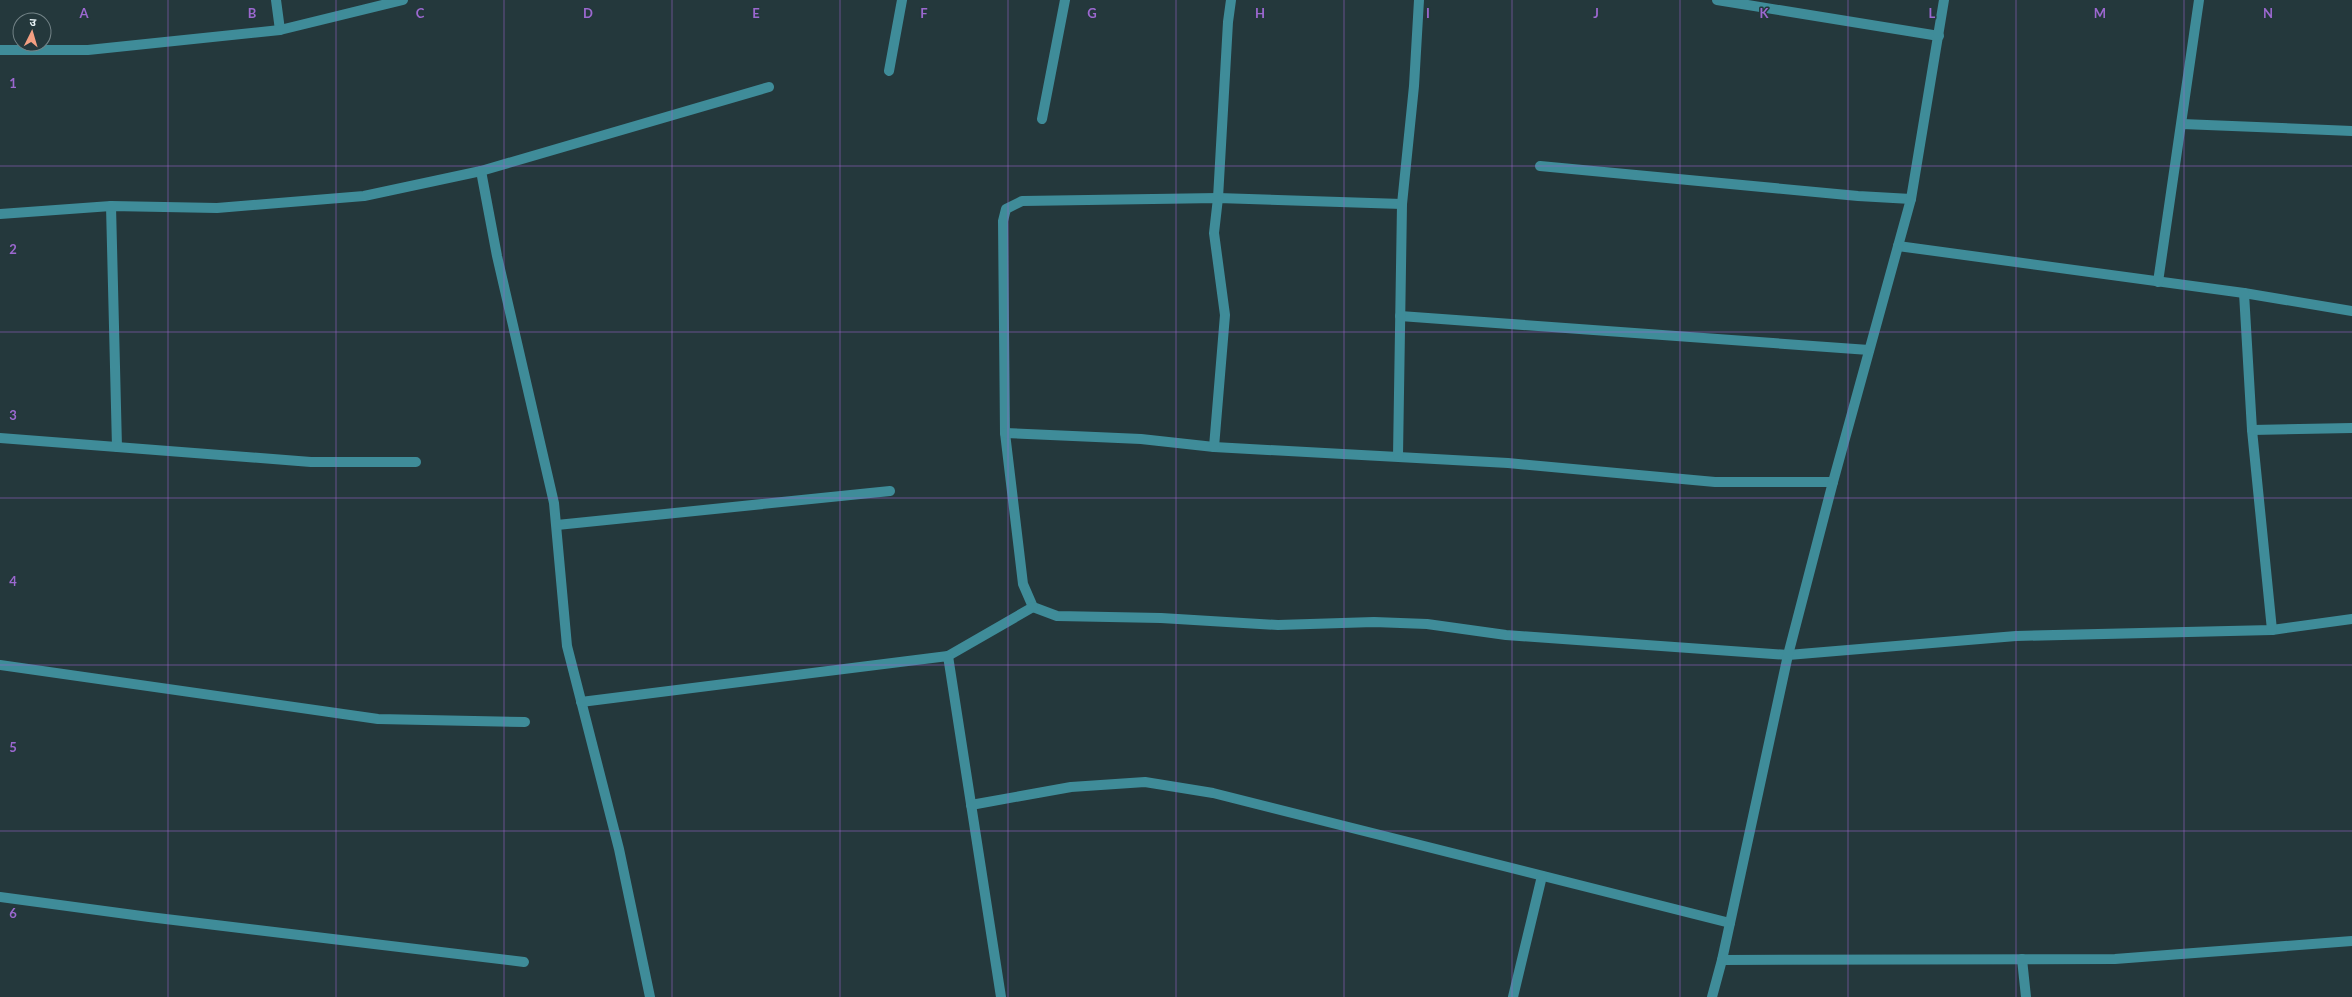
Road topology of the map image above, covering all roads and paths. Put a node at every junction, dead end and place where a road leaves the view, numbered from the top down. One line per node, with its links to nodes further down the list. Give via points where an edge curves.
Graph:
1 (276, 0): 10 (street)
2 (403, 0): 10 (street)
3 (902, 0): 13 (street)
4 (1065, 0): 15 (street)
5 (1231, 0): 20 (street)
6 (1419, 0): 22 (street, via 1414,86)
7 (1717, 0): 11 (street)
8 (1944, 0): 11 (street)
9 (2199, 0): 16 (street)
10 (280, 30): 12 (street, via 88,50)
11 (1939, 36): 21 (street)
12 (0, 50)
13 (889, 72)
14 (769, 86): 19 (street)
15 (1042, 119)
16 (2182, 124): 17 (street); 26 (street)
17 (2352, 131)
18 (1540, 166): 21 (street)
19 (481, 172): 23 (street, via 364,196 217,208); 41 (street, via 496,256)
20 (1218, 198): 22 (street); 33 (street, via 1022,201 1006,209 1003,221); 36 (street, via 1214,233 1225,315)
21 (1911, 199): 25 (street)
22 (1402, 204): 29 (street)
23 (111, 206): 24 (street); 35 (street)
24 (0, 214)
25 (1898, 246): 26 (street); 30 (street)
26 (2158, 282): 27 (street)
27 (2244, 293): 28 (street); 32 (street)
28 (2352, 311)
29 (1400, 316): 30 (street); 37 (street)
30 (1869, 350): 39 (street)
31 (2352, 428): 32 (street)
32 (2252, 430): 44 (street)
33 (1005, 432): 36 (street, via 1141,439); 42 (street, via 1023,584)
34 (0, 438): 35 (street)
35 (117, 447): 38 (street, via 311,462)
36 (1214, 447): 37 (street)
37 (1398, 456): 39 (street, via 1508,463 1715,482)
38 (416, 462)
39 (1833, 482): 45 (street)
40 (890, 491): 41 (street)
41 (557, 525): 48 (street, via 567,646)
42 (1033, 607): 45 (street, via 1057,616 1278,624 1427,624 1506,635); 46 (street)
43 (2352, 619): 44 (street)
44 (2272, 630): 45 (street, via 2016,636)
45 (1788, 655): 53 (street)
46 (948, 656): 48 (street); 50 (street)
47 (0, 665): 49 (street, via 378,719)
48 (581, 702): 58 (street, via 619,849)
49 (525, 722)
50 (971, 805): 51 (street, via 1071,787 1145,782 1213,793); 59 (street)
51 (1542, 876): 53 (street); 60 (street)
52 (0, 897): 57 (street)
53 (1730, 923): 56 (street)
54 (2352, 941): 55 (street, via 2115,959)
55 (2022, 959): 56 (street); 62 (street)
56 (1722, 960): 61 (street)
57 (524, 962)
58 (650, 997)
59 (1001, 997)
60 (1513, 997)
61 (1712, 997)
62 (2026, 997)

